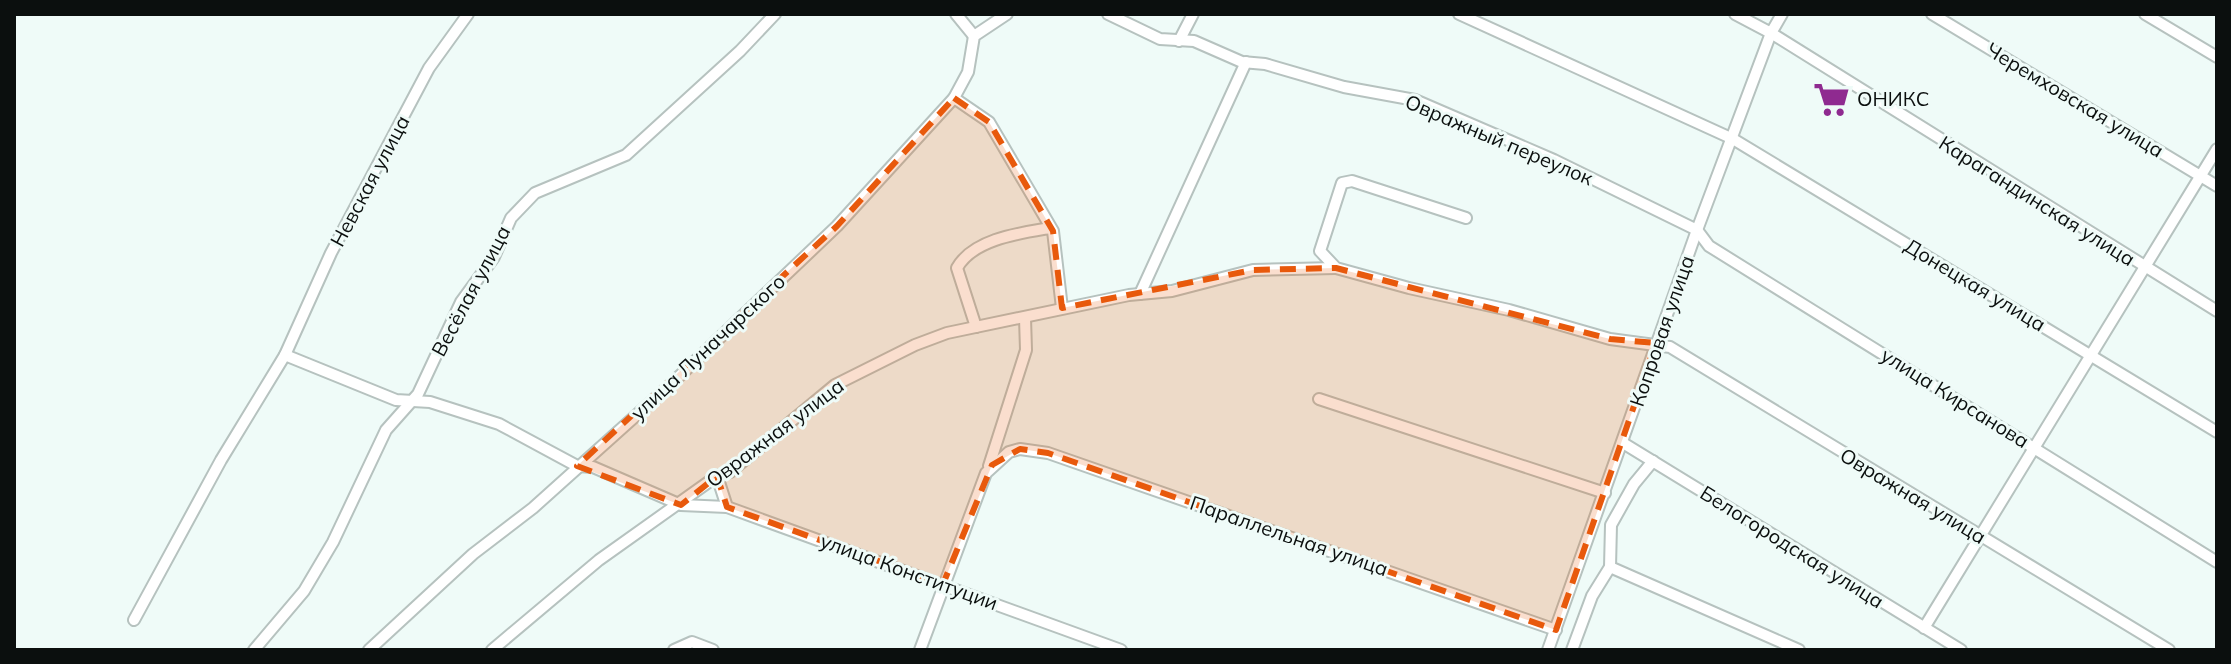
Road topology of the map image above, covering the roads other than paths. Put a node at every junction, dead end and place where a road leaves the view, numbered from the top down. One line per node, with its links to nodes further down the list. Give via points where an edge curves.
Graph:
1 (468, 14): 33 (street, Невская улица, via 429,68 331,253)
2 (775, 14): 36 (street, Весёлая улица, via 626,155 522,203 494,257 461,302)
3 (956, 14): 13 (street)
4 (1007, 14): 13 (street)
5 (1108, 14): 14 (street, Овражный переулок, via 1160,39)
6 (1193, 14): 14 (street)
7 (1459, 14): 18 (street, Донецкая улица)
8 (1735, 14): 12 (street, Карагандинская улица)
9 (1782, 14): 12 (street, Копровая улица)
10 (1932, 14): 20 (street, Черемховская улица)
11 (2145, 14): 15 (street)
12 (1771, 33): 18 (street, Копровая улица); 26 (street, Карагандинская улица)
13 (974, 36): 17 (street, улица Луначарского, via 968,72)
14 (1179, 41): 16 (street, Овражный переулок, via 1194,41)
15 (2217, 57)
16 (1244, 62): 24 (street, Овражный переулок, via 1415,100); 27 (street)
17 (954, 98): 23 (street, via 989,122); 41 (street, улица Луначарского, via 837,226)
18 (1733, 139): 24 (street, Копровая улица); 34 (street, Донецкая улица)
19 (2217, 149): 20 (street)
20 (2203, 177): 21 (street, Черемховская улица); 26 (street)
21 (2217, 186)
22 (1466, 218): 25 (street, via 1352,181 1342,183 1320,251)
23 (1050, 228): 28 (street); 31 (street, via 1010,235 963,256 957,268)
24 (1697, 230): 32 (street, Копровая улица); 39 (street, улица Кирсанова, via 1709,246)
25 (1336, 268): 27 (street, Овражная улица, via 1253,270); 32 (street, Овражная улица, via 1610,339)
26 (2145, 269): 29 (street, Карагандинская улица); 34 (street)
27 (1140, 294): 28 (street, Овражная улица)
28 (1062, 308): 30 (street, Овражная улица)
29 (2217, 311)
30 (1025, 318): 31 (street, Овражная улица); 42 (street, via 1026,350 1017,388)
31 (976, 327): 43 (street, Овражная улица, via 936,337 864,368 835,385 730,472)
32 (1656, 343): 38 (street, Копровая улица); 47 (street, Овражная улица)
33 (285, 355): 36 (street); 51 (street, Невская улица)
34 (2093, 356): 37 (street, Донецкая улица); 39 (street)
35 (1319, 399): 44 (street)
36 (410, 401): 41 (street, via 430,402 499,424); 54 (street, Весёлая улица, via 386,430 304,591)
37 (2217, 432)
38 (1623, 443): 40 (street, Белогородская улица); 44 (street, Копровая улица)
39 (2037, 448): 47 (street); 48 (street, улица Кирсанова)
40 (1653, 461): 49 (street, via 1611,525); 52 (street, Белогородская улица)
41 (577, 466): 45 (street, via 593,467); 55 (street, улица Луначарского)
42 (986, 473): 50 (street); 53 (street, Параллельная улица, via 1009,452 1048,453)
43 (717, 476): 45 (street, Овражная улица); 46 (street)
44 (1605, 493): 53 (street, Копровая улица)
45 (681, 505): 46 (street, улица Конституции); 56 (street, Овражная улица, via 599,560)
46 (727, 507): 50 (street, улица Конституции)
47 (1981, 537): 52 (street); 65 (street, Овражная улица)
48 (2217, 562)
49 (1610, 567): 62 (street, via 1592,596); 63 (street)
50 (943, 584): 59 (street); 60 (street, улица Конституции)
51 (134, 620)
52 (1924, 628): 64 (street, Белогородская улица)
53 (1556, 630): 61 (street, Копровая улица)
54 (254, 650)
55 (369, 650)
56 (492, 650)
57 (674, 650): 58 (street, via 692,642)
58 (713, 650)
59 (920, 650)
60 (1121, 650)
61 (1548, 650)
62 (1572, 650)
63 (1799, 650)
64 (1961, 650)
65 (2169, 650)

